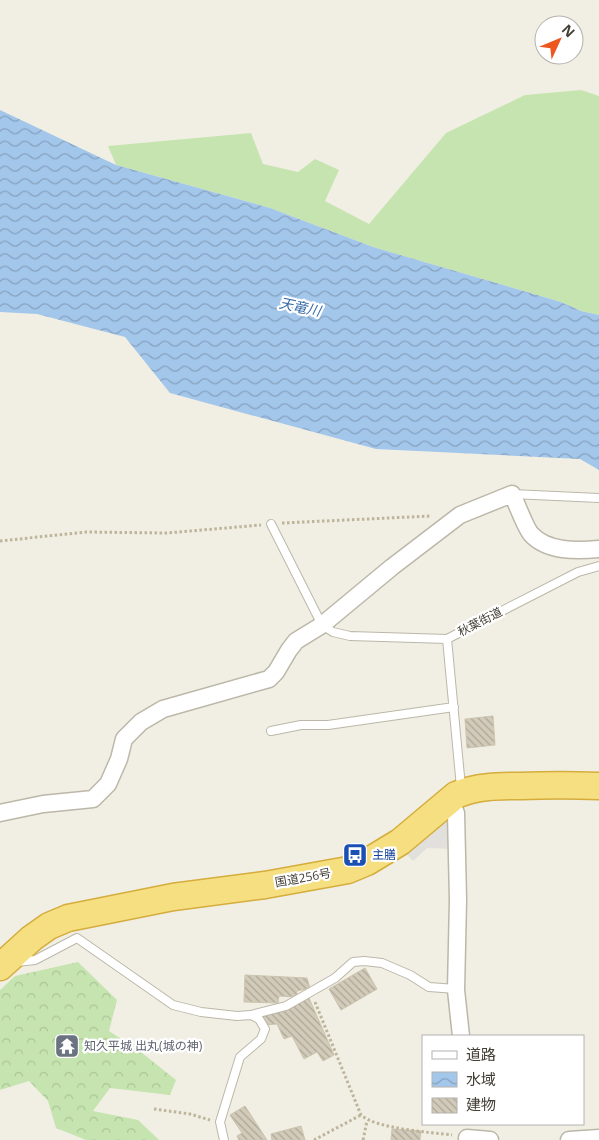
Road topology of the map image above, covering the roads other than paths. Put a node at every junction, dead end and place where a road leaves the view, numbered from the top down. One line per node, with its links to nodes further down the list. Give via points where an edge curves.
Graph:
1 (512, 494): 2 (lane); 4 (street, via 531,534 547,544 570,550); 6 (street, via 460,515)
2 (599, 498)
3 (271, 524): 6 (lane)
4 (599, 550)
5 (599, 566): 7 (lane, 秋葉街道, via 578,572)
6 (322, 625): 7 (lane, via 350,636); 12 (street, via 296,641 269,679 163,709 141,722 124,740 108,784 93,798)
7 (447, 639): 8 (lane, 秋葉街道)
8 (454, 707): 9 (lane); 11 (lane, 秋葉街道)
9 (271, 730)
10 (599, 786): 11 (highway, 国道256号, via 483,786)
11 (456, 796): 13 (highway, 国道256号, via 400,842 348,870 164,898 68,918 49,926); 14 (street, 秋葉街道)
12 (0, 813)
13 (1, 965): 15 (lane, via 35,960 77,938 173,1004 201,1012)
14 (456, 990): 15 (lane, via 429,987 382,963 353,962 335,978 286,1006); 16 (street, 秋葉街道)
15 (251, 1015): 19 (lane, via 265,1029 260,1039 240,1057 220,1122)
16 (461, 1035)
17 (467, 1134): 20 (street)
18 (599, 1138): 21 (street)
19 (224, 1140)
20 (490, 1140)
21 (569, 1140)

